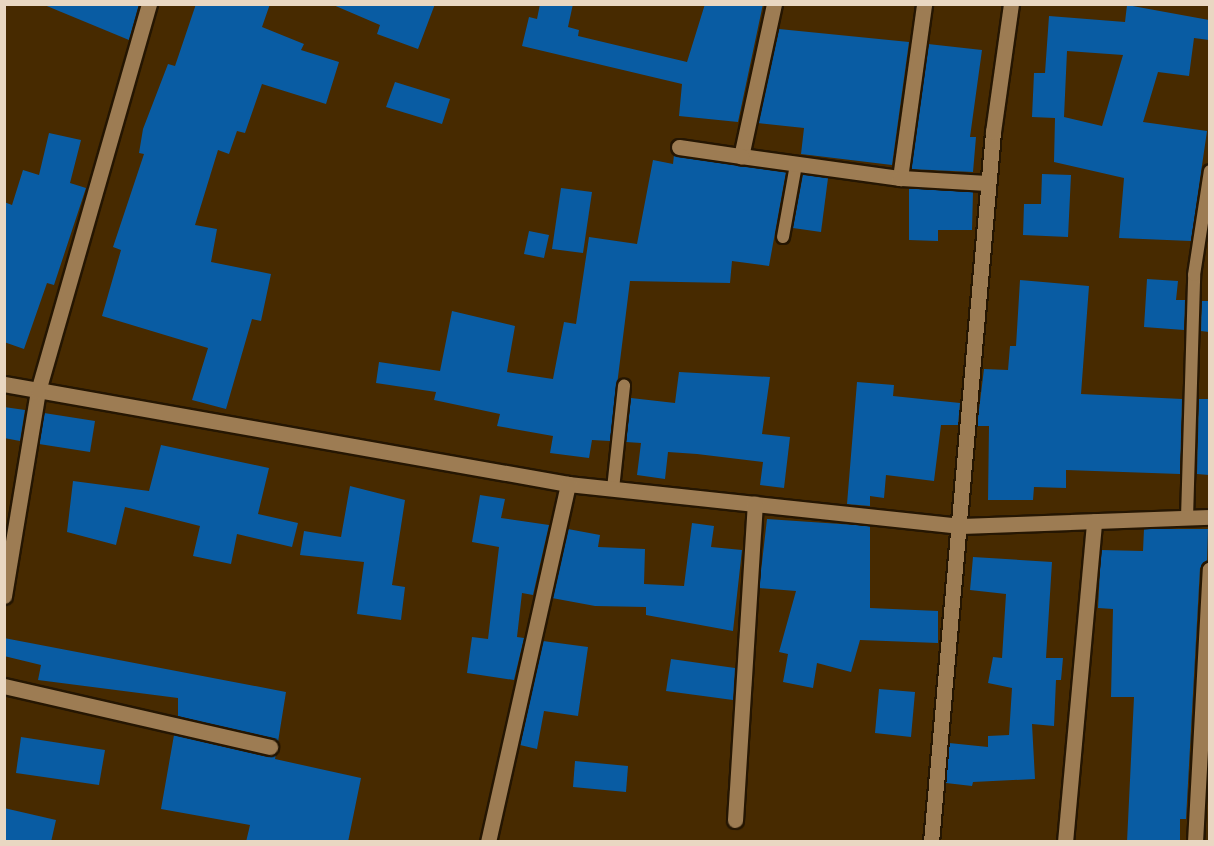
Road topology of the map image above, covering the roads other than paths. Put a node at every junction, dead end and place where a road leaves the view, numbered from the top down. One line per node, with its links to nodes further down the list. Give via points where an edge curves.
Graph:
1 (149, 4): 14 (street)
2 (774, 4): 6 (street)
3 (924, 4): 9 (street)
4 (1011, 4): 10 (street)
5 (679, 147): 6 (street)
6 (741, 156): 7 (street)
7 (796, 165): 9 (street); 11 (lane)
8 (1209, 171): 19 (lane, via 1194,275)
9 (900, 178): 10 (street)
10 (988, 183): 21 (street)
11 (783, 237)
12 (4, 384): 14 (street)
13 (624, 386): 16 (lane)
14 (38, 391): 15 (street); 23 (street)
15 (568, 484): 16 (street); 27 (street)
16 (613, 489): 17 (street)
17 (754, 504): 21 (street); 26 (street)
18 (1209, 517): 19 (street)
19 (1187, 518): 20 (street)
20 (1094, 521): 21 (street); 29 (street)
21 (961, 526): 28 (street)
22 (1209, 569): 30 (street)
23 (4, 596)
24 (4, 686): 25 (street)
25 (270, 747)
26 (735, 820)
27 (488, 842)
28 (931, 842)
29 (1065, 842)
30 (1195, 842)

